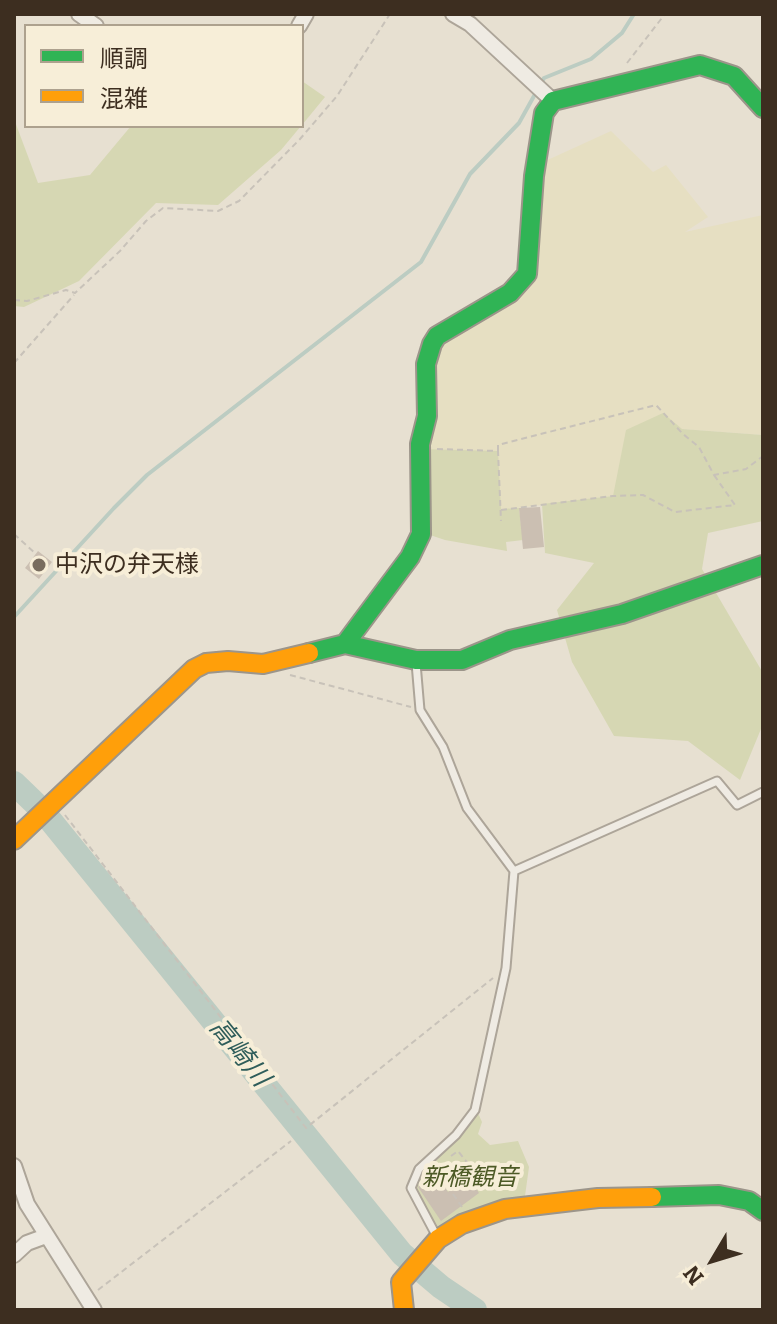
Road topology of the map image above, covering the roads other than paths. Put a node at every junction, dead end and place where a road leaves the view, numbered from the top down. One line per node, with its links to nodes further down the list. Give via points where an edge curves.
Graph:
1 (453, 14): 2 (street)
2 (553, 101): 3 (street, via 700,65 734,76); 5 (street, via 541,129 527,274 510,293 432,344 420,449 421,534 410,557)
3 (763, 108)
4 (763, 565): 6 (street, via 622,614 510,640 462,660)
5 (345, 644): 6 (street); 8 (street, via 263,664 228,661 194,669)
6 (416, 660): 9 (lane, via 420,710 443,747 467,808)
7 (763, 792): 9 (lane, via 737,805 717,781)
8 (14, 840)
9 (514, 871): 13 (lane, via 506,968 475,1110 419,1169 411,1188)
10 (14, 1166): 12 (street)
11 (763, 1211): 13 (street, via 749,1201 719,1195 613,1198 505,1209)
12 (46, 1236): 14 (street); 15 (street)
13 (438, 1239): 16 (street, via 401,1282)
14 (14, 1255)
15 (90, 1304)
16 (404, 1310)

